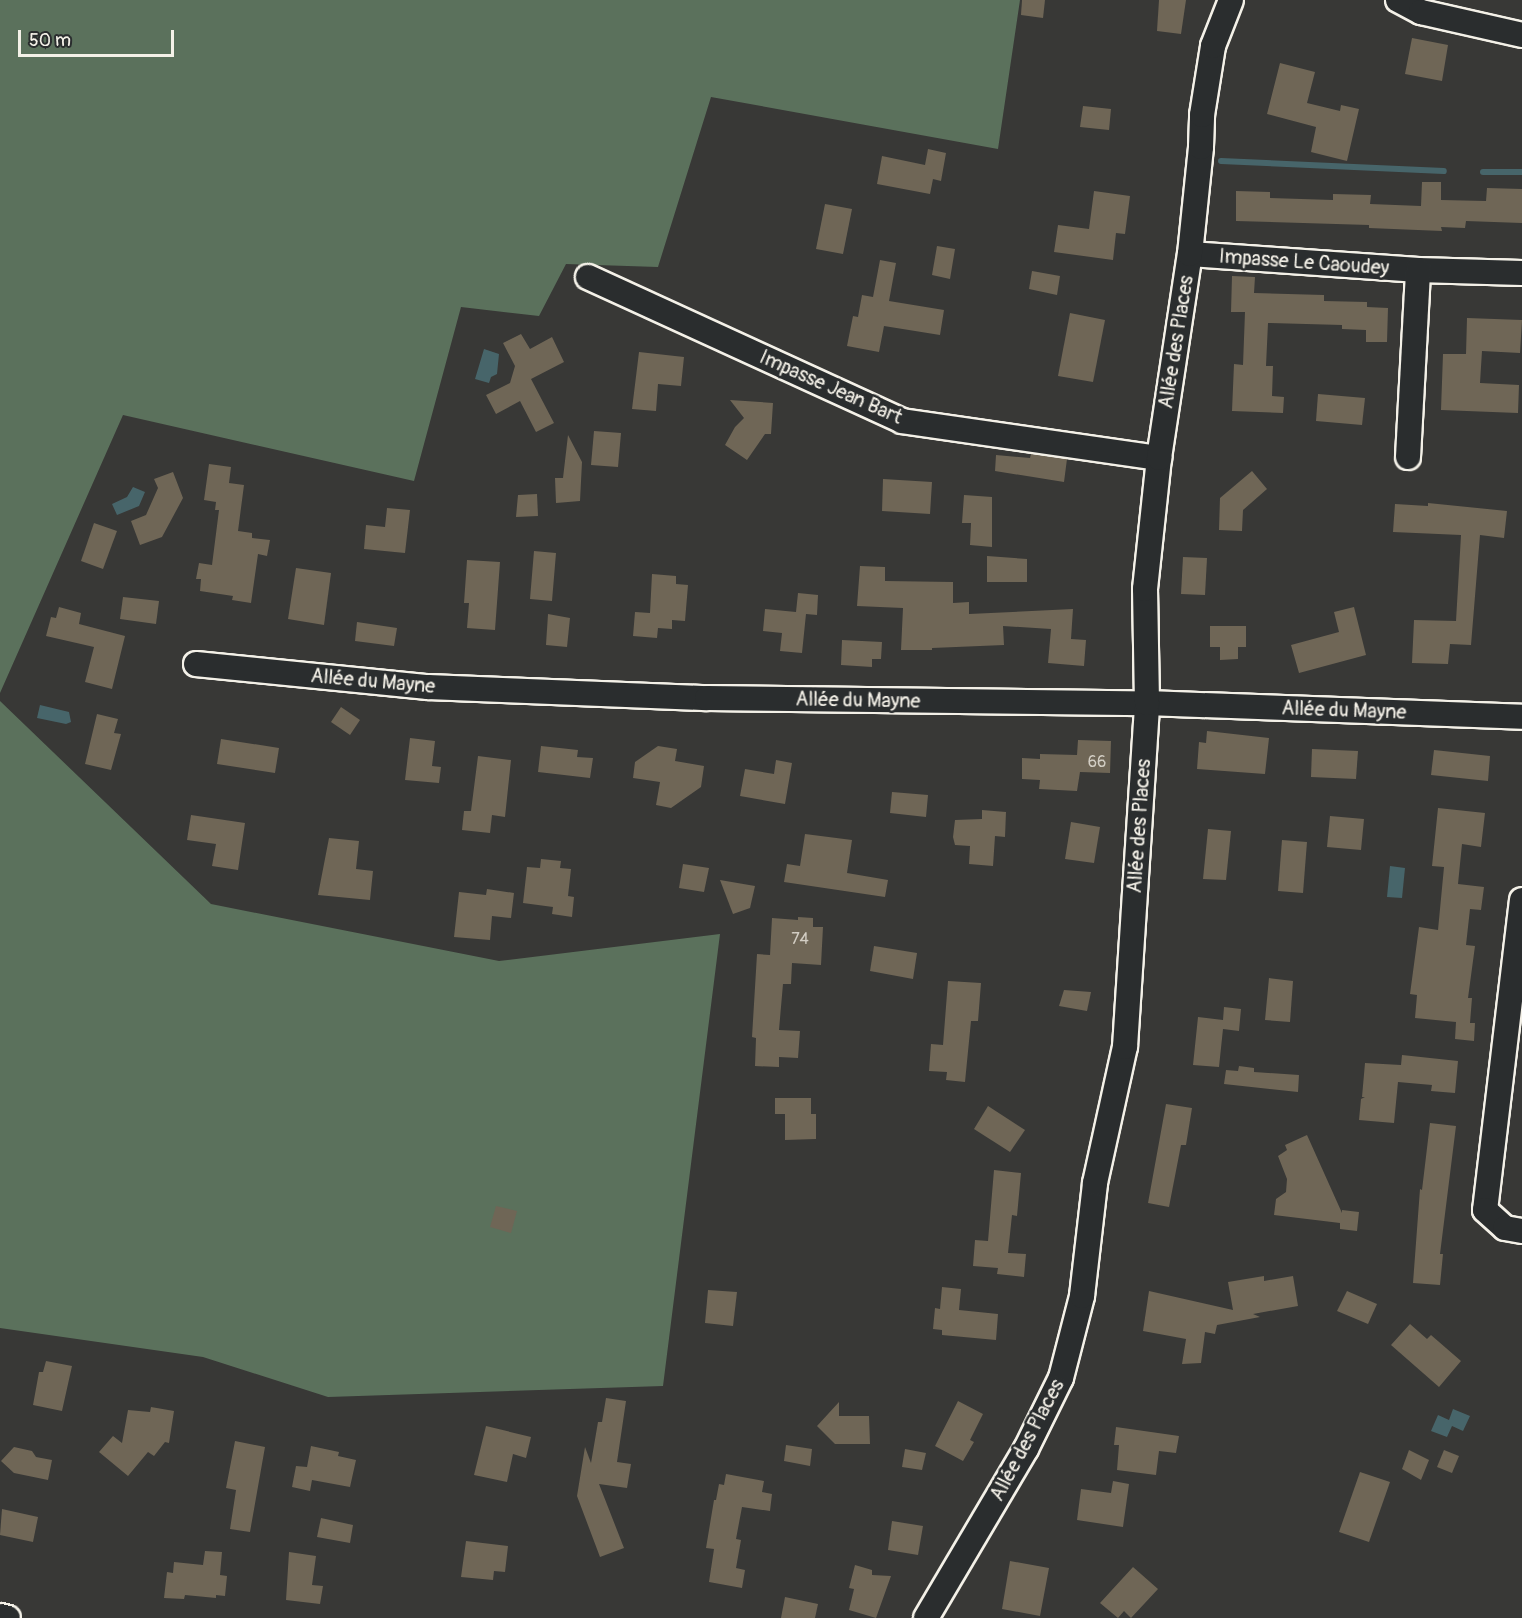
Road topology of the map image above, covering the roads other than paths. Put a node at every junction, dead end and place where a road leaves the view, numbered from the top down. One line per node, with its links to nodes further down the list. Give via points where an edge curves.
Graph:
1 (1231, 0): 4 (street, Allée des Places, via 1213,46 1202,115)
2 (1398, 0): 3 (street, via 1421,12)
3 (1522, 35)
4 (1190, 254): 5 (street, Impasse Le Caoudey); 9 (street, Allée des Places)
5 (1418, 270): 6 (street, Impasse Le Caoudey); 8 (street)
6 (1522, 273)
7 (588, 277): 9 (street, Impasse Jean Bart, via 903,421)
8 (1408, 457)
9 (1159, 458): 11 (street, Allée des Places, via 1145,589)
10 (196, 664): 11 (street, Allée du Mayne, via 428,687 707,698)
11 (1147, 703): 12 (street, Allée du Mayne); 17 (street, Allée des Places, via 1125,1047 1095,1183 1082,1296 1061,1378 1026,1449)
12 (1522, 717)
13 (1522, 900): 14 (street, via 1485,1210 1504,1228)
14 (1522, 1231)
15 (0, 1616): 16 (street)
16 (8, 1618)
17 (926, 1618)

